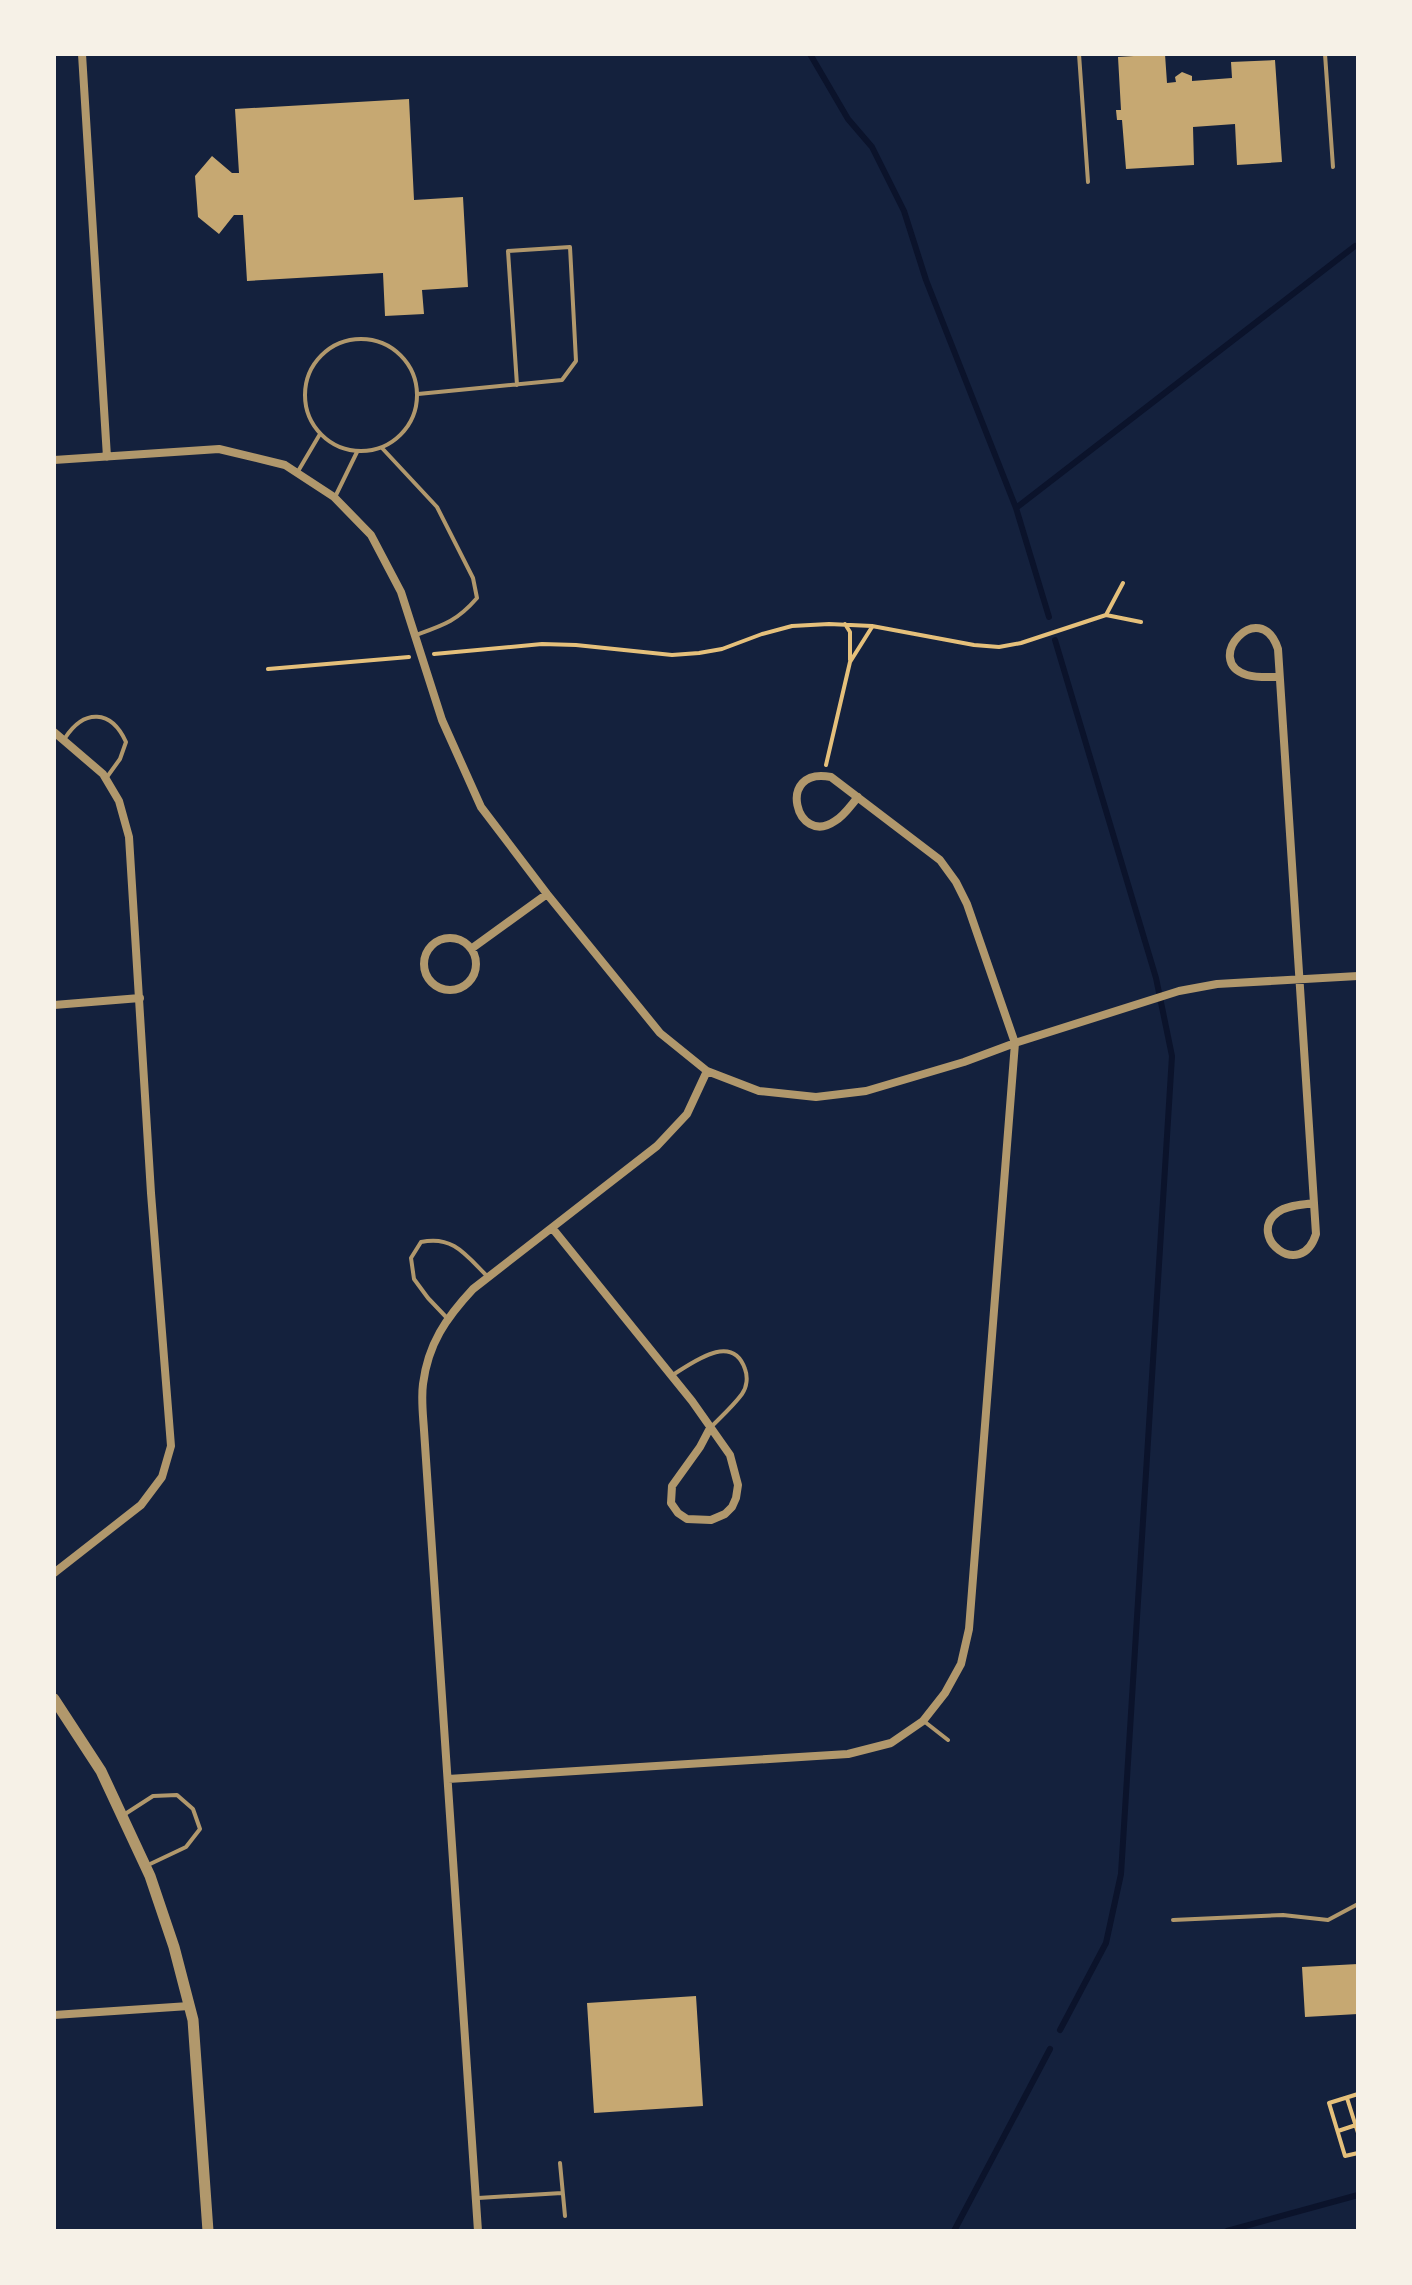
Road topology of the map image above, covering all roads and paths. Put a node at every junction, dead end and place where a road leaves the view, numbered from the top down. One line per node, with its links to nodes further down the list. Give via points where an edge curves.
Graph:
1 (82, 54): 11 (street)
2 (1079, 54): 5 (lane)
3 (1325, 54): 4 (lane)
4 (1333, 167)
5 (1088, 182)
6 (517, 385): 6 (lane, via 562,380 576,361 570,247 508,251); 7 (lane)
7 (418, 394): 8 (lane, via 406,360 392,347 357,338 339,342 312,366 306,383 305,402); 9 (lane, via 408,426)
8 (320, 434): 10 (lane); 13 (lane)
9 (382, 448): 10 (lane); 20 (lane, via 437,507 473,578 477,598 463,614)
10 (357, 452): 14 (lane)
11 (107, 457): 12 (street); 13 (street, via 219,449 285,465)
12 (54, 460)
13 (297, 473): 14 (street)
14 (334, 497): 20 (street, via 371,535 401,592)
15 (1123, 583): 16 (path)
16 (1106, 615): 17 (path); 19 (path, via 999,647)
17 (1141, 622)
18 (845, 624): 19 (path); 21 (path, via 792,626 722,649 672,655 542,644); 22 (path)
19 (872, 626): 22 (path)
20 (415, 635): 21 (street)
21 (421, 655): 23 (path); 30 (street, via 442,720 481,807)
22 (850, 662): 27 (path)
23 (268, 669)
24 (1279, 677): 24 (street, via 1278,649 1271,635 1249,629 1236,637 1230,652 1235,667 1248,675); 33 (street)
25 (54, 732): 26 (street)
26 (64, 739): 28 (street); 28 (lane, via 85,718 104,717 119,726 126,742)
27 (824, 776): 29 (street); 29 (street, via 807,780 797,793 797,809 808,822 833,824)
28 (106, 779): 34 (street, via 129,837)
29 (858, 797): 36 (street, via 940,860 956,882)
30 (547, 894): 31 (street); 37 (street, via 660,1033)
31 (471, 949): 31 (street, via 457,939 433,944 425,958 426,975 438,988 455,990 470,981 476,965)
32 (1358, 976): 33 (street)
33 (1300, 981): 36 (street, via 1179,991); 38 (street)
34 (140, 998): 35 (street); 44 (street, via 171,1446 162,1477 141,1505)
35 (54, 1005)
36 (1015, 1043): 37 (street, via 866,1091 816,1097 759,1091); 46 (street, via 969,1629 961,1664)
37 (707, 1071): 39 (street, via 687,1114 657,1146)
38 (1314, 1203): 38 (street, via 1285,1208 1273,1217 1268,1232 1280,1252 1295,1255 1314,1242)
39 (553, 1229): 40 (street); 42 (street)
40 (488, 1277): 41 (street); 41 (lane, via 461,1249 438,1239 421,1242 411,1258 414,1279)
41 (447, 1318): 48 (street, via 432,1344 422,1385)
42 (671, 1376): 43 (street); 43 (lane, via 714,1351 731,1353 741,1361 745,1389)
43 (710, 1428): 43 (street, via 672,1486 671,1503 687,1519 721,1517 736,1498 733,1462)
44 (54, 1573)
45 (54, 1699): 49 (street, via 101,1771)
46 (923, 1721): 47 (lane); 48 (street, via 891,1743 848,1754)
47 (948, 1740)
48 (448, 1779): 63 (street)
49 (122, 1816): 50 (street); 50 (lane, via 153,1796 177,1795 193,1809 200,1829 186,1847)
50 (146, 1866): 53 (street)
51 (1358, 1904): 52 (lane, via 1328,1920 1283,1915)
52 (1173, 1920)
53 (189, 2006): 54 (street); 65 (street)
54 (54, 2015)
55 (1358, 2094): 56 (path)
56 (1347, 2098): 57 (path); 58 (path, via 1329,2103)
57 (1357, 2124): 58 (path); 59 (path)
58 (1338, 2131): 60 (path, via 1345,2156)
59 (1358, 2133)
60 (1358, 2153)
61 (560, 2163): 62 (lane)
62 (562, 2193): 63 (lane); 64 (lane)
63 (476, 2198): 66 (street)
64 (565, 2216)
65 (208, 2231)
66 (478, 2231)

